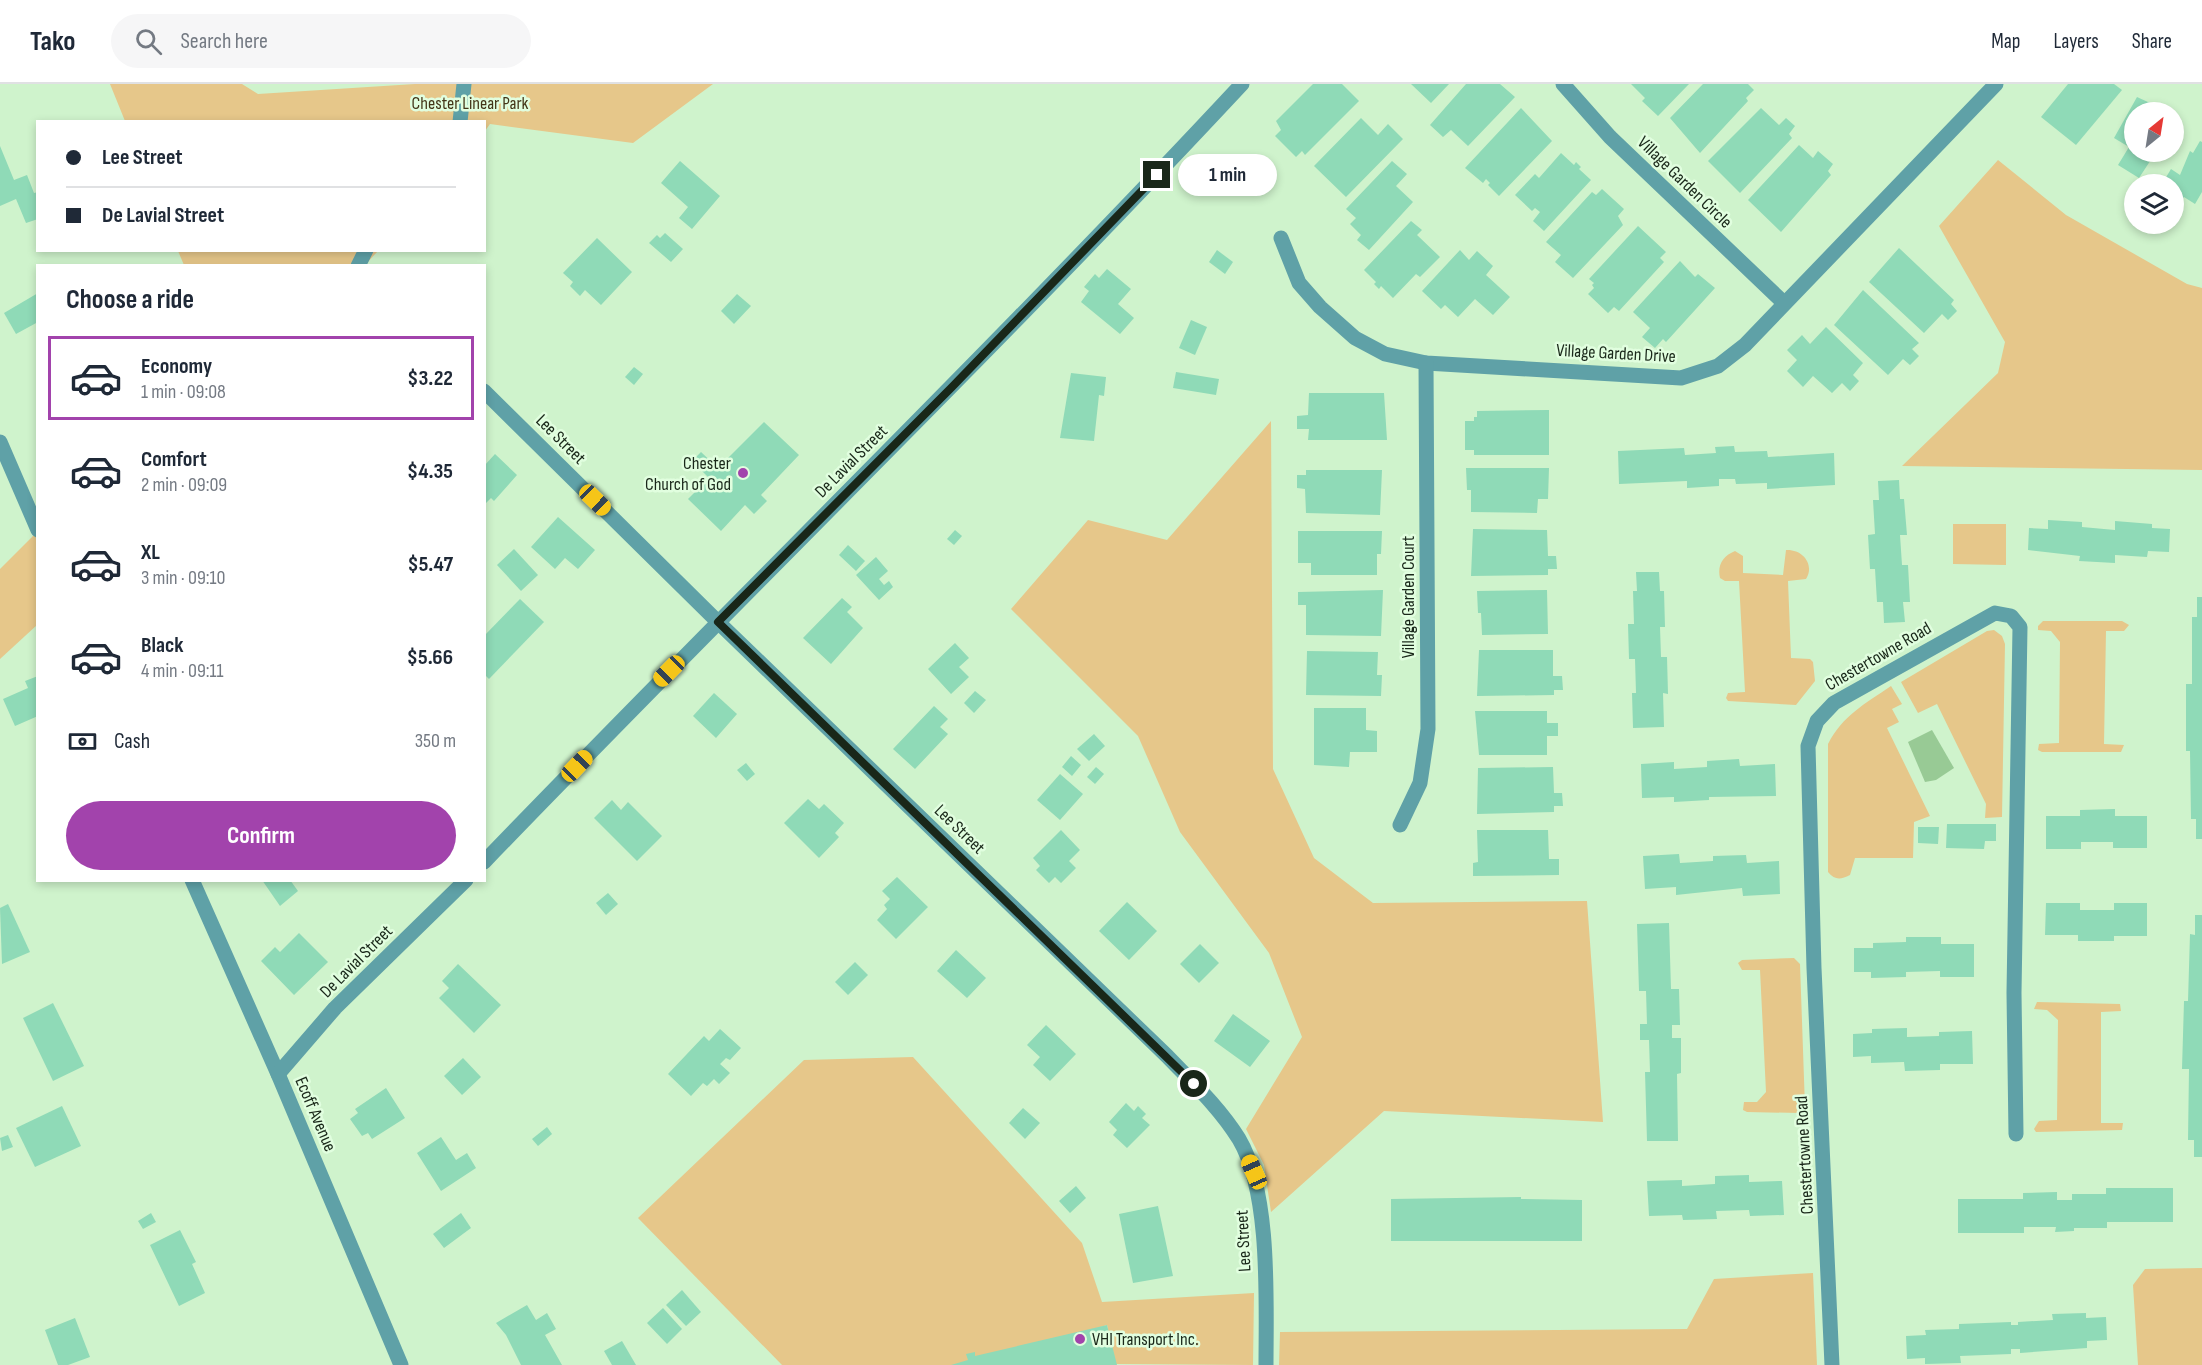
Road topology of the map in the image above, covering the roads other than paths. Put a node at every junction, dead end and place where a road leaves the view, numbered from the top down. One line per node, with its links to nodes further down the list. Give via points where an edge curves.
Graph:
1 (464, 84): 5 (street)
2 (1242, 84): 12 (street, De Lavial Street, via 961,379)
3 (1563, 84): 7 (street, Village Garden Circle, via 1610,136)
4 (1996, 84): 7 (street, Village Garden Drive)
5 (461, 116)
6 (1281, 238): 8 (street, Village Garden Drive, via 1299,284 1354,338 1385,354)
7 (1784, 303): 8 (street, Village Garden Drive, via 1718,366 1681,378)
8 (1426, 363): 13 (street, Village Garden Court, via 1428,729 1420,783)
9 (486, 393): 12 (street, Lee Street)
10 (0, 442): 11 (street)
11 (36, 525)
12 (718, 622): 14 (street, De Lavial Street); 20 (street, Lee Street, via 1221,1112 1254,1172 1261,1206)
13 (1400, 825)
14 (486, 860)
15 (193, 882): 17 (street, Ecoff Avenue)
16 (464, 882): 17 (street, De Lavial Street, via 335,1008)
17 (278, 1074): 19 (street, Ecoff Avenue)
18 (2016, 1134): 21 (street, Chestertowne Road, via 2014,971 2020,627 2011,616 1995,613 1834,703 1817,721 1808,746)
19 (400, 1365)
20 (1266, 1365)
21 (1832, 1365)

